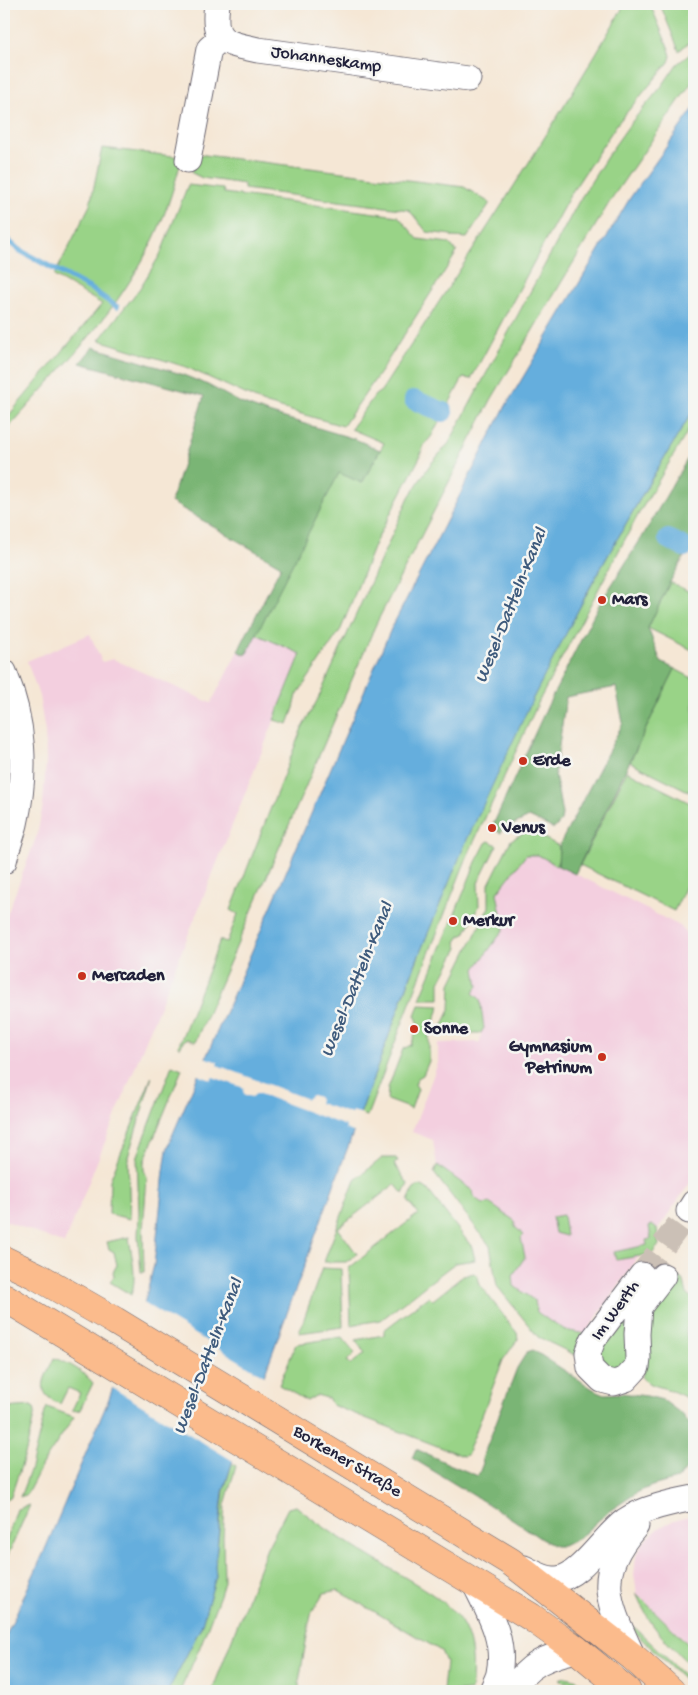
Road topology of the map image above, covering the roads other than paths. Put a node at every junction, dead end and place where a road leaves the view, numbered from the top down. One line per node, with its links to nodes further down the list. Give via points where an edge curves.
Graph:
1 (217, 4): 2 (street, via 216,30)
2 (221, 38): 3 (street, Johanneskamp, via 234,46 258,50); 4 (street, via 209,49)
3 (468, 78)
4 (188, 160)
5 (4, 672): 6 (street, via 17,712 22,742 22,775 15,823)
6 (4, 861)
7 (4, 1260): 11 (main road, Borkener Straße, via 115,1321)
8 (4, 1296): 12 (main road, Borkener Straße)
9 (694, 1498): 10 (street)
10 (657, 1508): 11 (street, via 625,1521 577,1570 562,1578 542,1577); 14 (street, via 636,1526 619,1548 609,1577 608,1593 615,1618)
11 (511, 1562): 14 (main road, Borkener Straße)
12 (474, 1582): 13 (main road, Borkener Straße); 15 (street, via 496,1630 501,1655 499,1674)
13 (577, 1650): 16 (street, via 542,1660); 17 (main road, Borkener Straße)
14 (633, 1657): 18 (main road, Borkener Straße)
15 (492, 1691)
16 (512, 1691)
17 (627, 1691)
18 (671, 1691)

